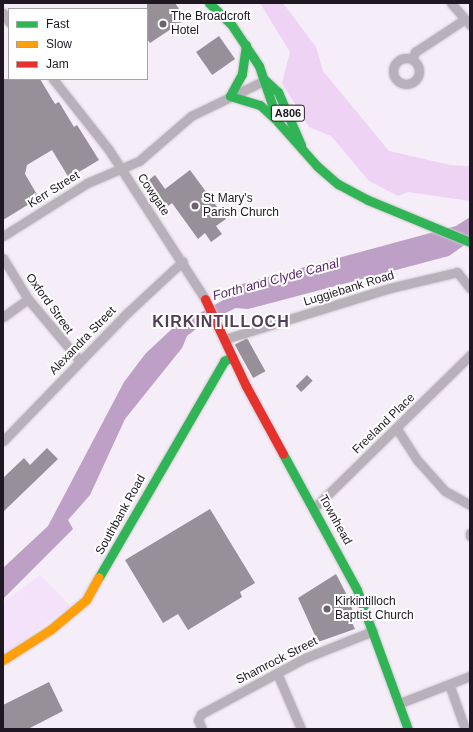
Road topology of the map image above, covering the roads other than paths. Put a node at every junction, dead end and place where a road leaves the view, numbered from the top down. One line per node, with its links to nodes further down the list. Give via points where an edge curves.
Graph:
1 (209, 3): 4 (street, A806, via 231,24)
2 (451, 3): 3 (street)
3 (468, 22): 5 (street, via 415,52)
4 (246, 45): 7 (street, A806); 8 (street, via 242,74)
5 (412, 60)
6 (53, 80): 11 (street, Cowgate)
7 (265, 80): 8 (street, Kerr Street); 9 (street, A806); 10 (street, A806, via 278,92)
8 (230, 96): 9 (street, via 264,107); 11 (street, Kerr Street, via 191,116 138,161)
9 (278, 122): 10 (street, A806)
10 (302, 150): 13 (street, A806, via 338,184)
11 (120, 168): 12 (street, Kerr Street, via 87,183); 15 (street, Cowgate)
12 (3, 236)
13 (470, 242)
14 (3, 258): 17 (street, Oxford Street)
15 (183, 261): 19 (street, Cowgate); 22 (street, Alexandra Street)
16 (470, 288): 19 (street, Luggiebank Road, via 457,272 390,288)
17 (28, 299): 18 (street); 22 (street, Oxford Street)
18 (3, 317)
19 (223, 336): 21 (street, Townhead)
20 (470, 355): 23 (street, Freeland Place)
21 (232, 357): 26 (street, Townhead); 28 (street, Southbank Road, via 224,361 171,449 86,600 50,630)
22 (80, 361): 24 (street, Alexandra Street)
23 (397, 429): 25 (street, via 418,461 445,491); 26 (street, Freeland Place)
24 (3, 441)
25 (470, 505)
26 (314, 508): 27 (street, Townhead, via 354,584)
27 (373, 631): 29 (street, Shamrock Street); 32 (street, Townhead)
28 (3, 660)
29 (277, 673): 33 (street, Shamrock Street, via 201,714 198,720); 34 (street)
30 (470, 676): 31 (street)
31 (448, 684): 32 (street); 36 (street)
32 (400, 703): 35 (street, Townhead)
33 (202, 729)
34 (301, 729)
35 (408, 729)
36 (465, 729)

